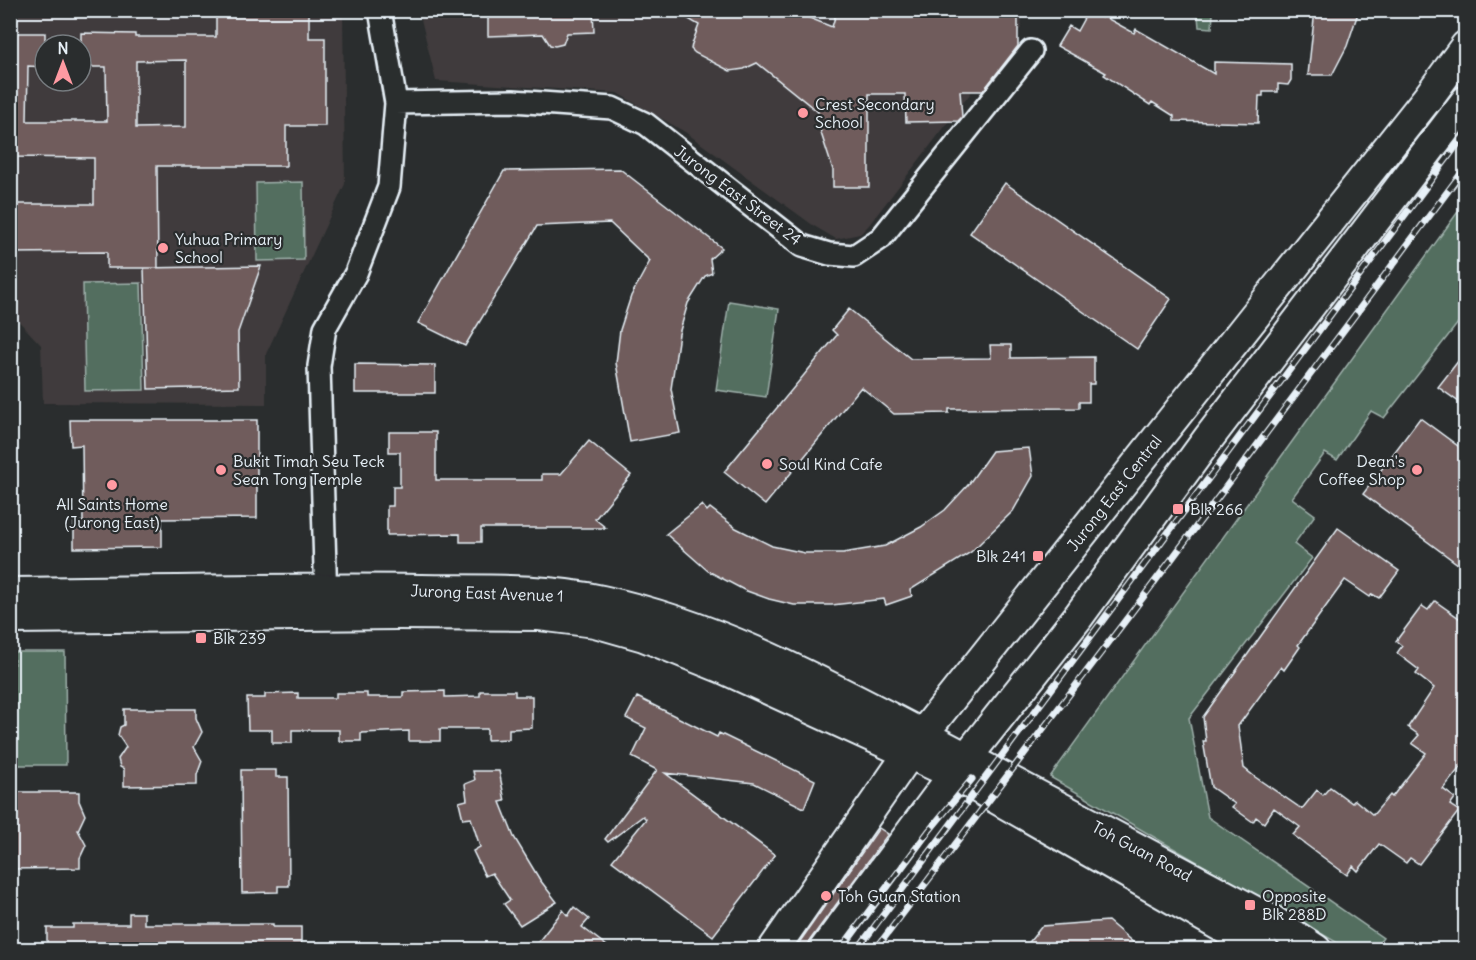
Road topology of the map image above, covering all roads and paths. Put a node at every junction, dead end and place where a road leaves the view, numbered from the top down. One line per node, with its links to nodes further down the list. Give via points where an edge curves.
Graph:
1 (380, 10): 4 (street)
2 (1466, 46): 9 (main road, Jurong East Central)
3 (1031, 51): 4 (street, Jurong East Street 24, via 881,238 854,256 802,246 646,124 612,108 513,101)
4 (396, 103): 7 (street, via 389,187 356,273 324,328 319,366)
5 (1459, 110): 10 (main road, via 1208,439 1078,617)
6 (10, 593): 7 (main road, Jurong East Avenue 1)
7 (326, 601): 8 (main road, Jurong East Avenue 1); 9 (main road, Jurong East Avenue 1, via 537,592 600,600 650,613 796,670)
8 (10, 618)
9 (916, 743): 10 (main road, Jurong East Avenue 1); 11 (main road, Jurong East Central)
10 (961, 765): 12 (main road); 13 (main road, Toh Guan Road); 14 (main road, Toh Guan Road, via 1274,922)
11 (773, 950)
12 (824, 950)
13 (1263, 950)
14 (1316, 950)

